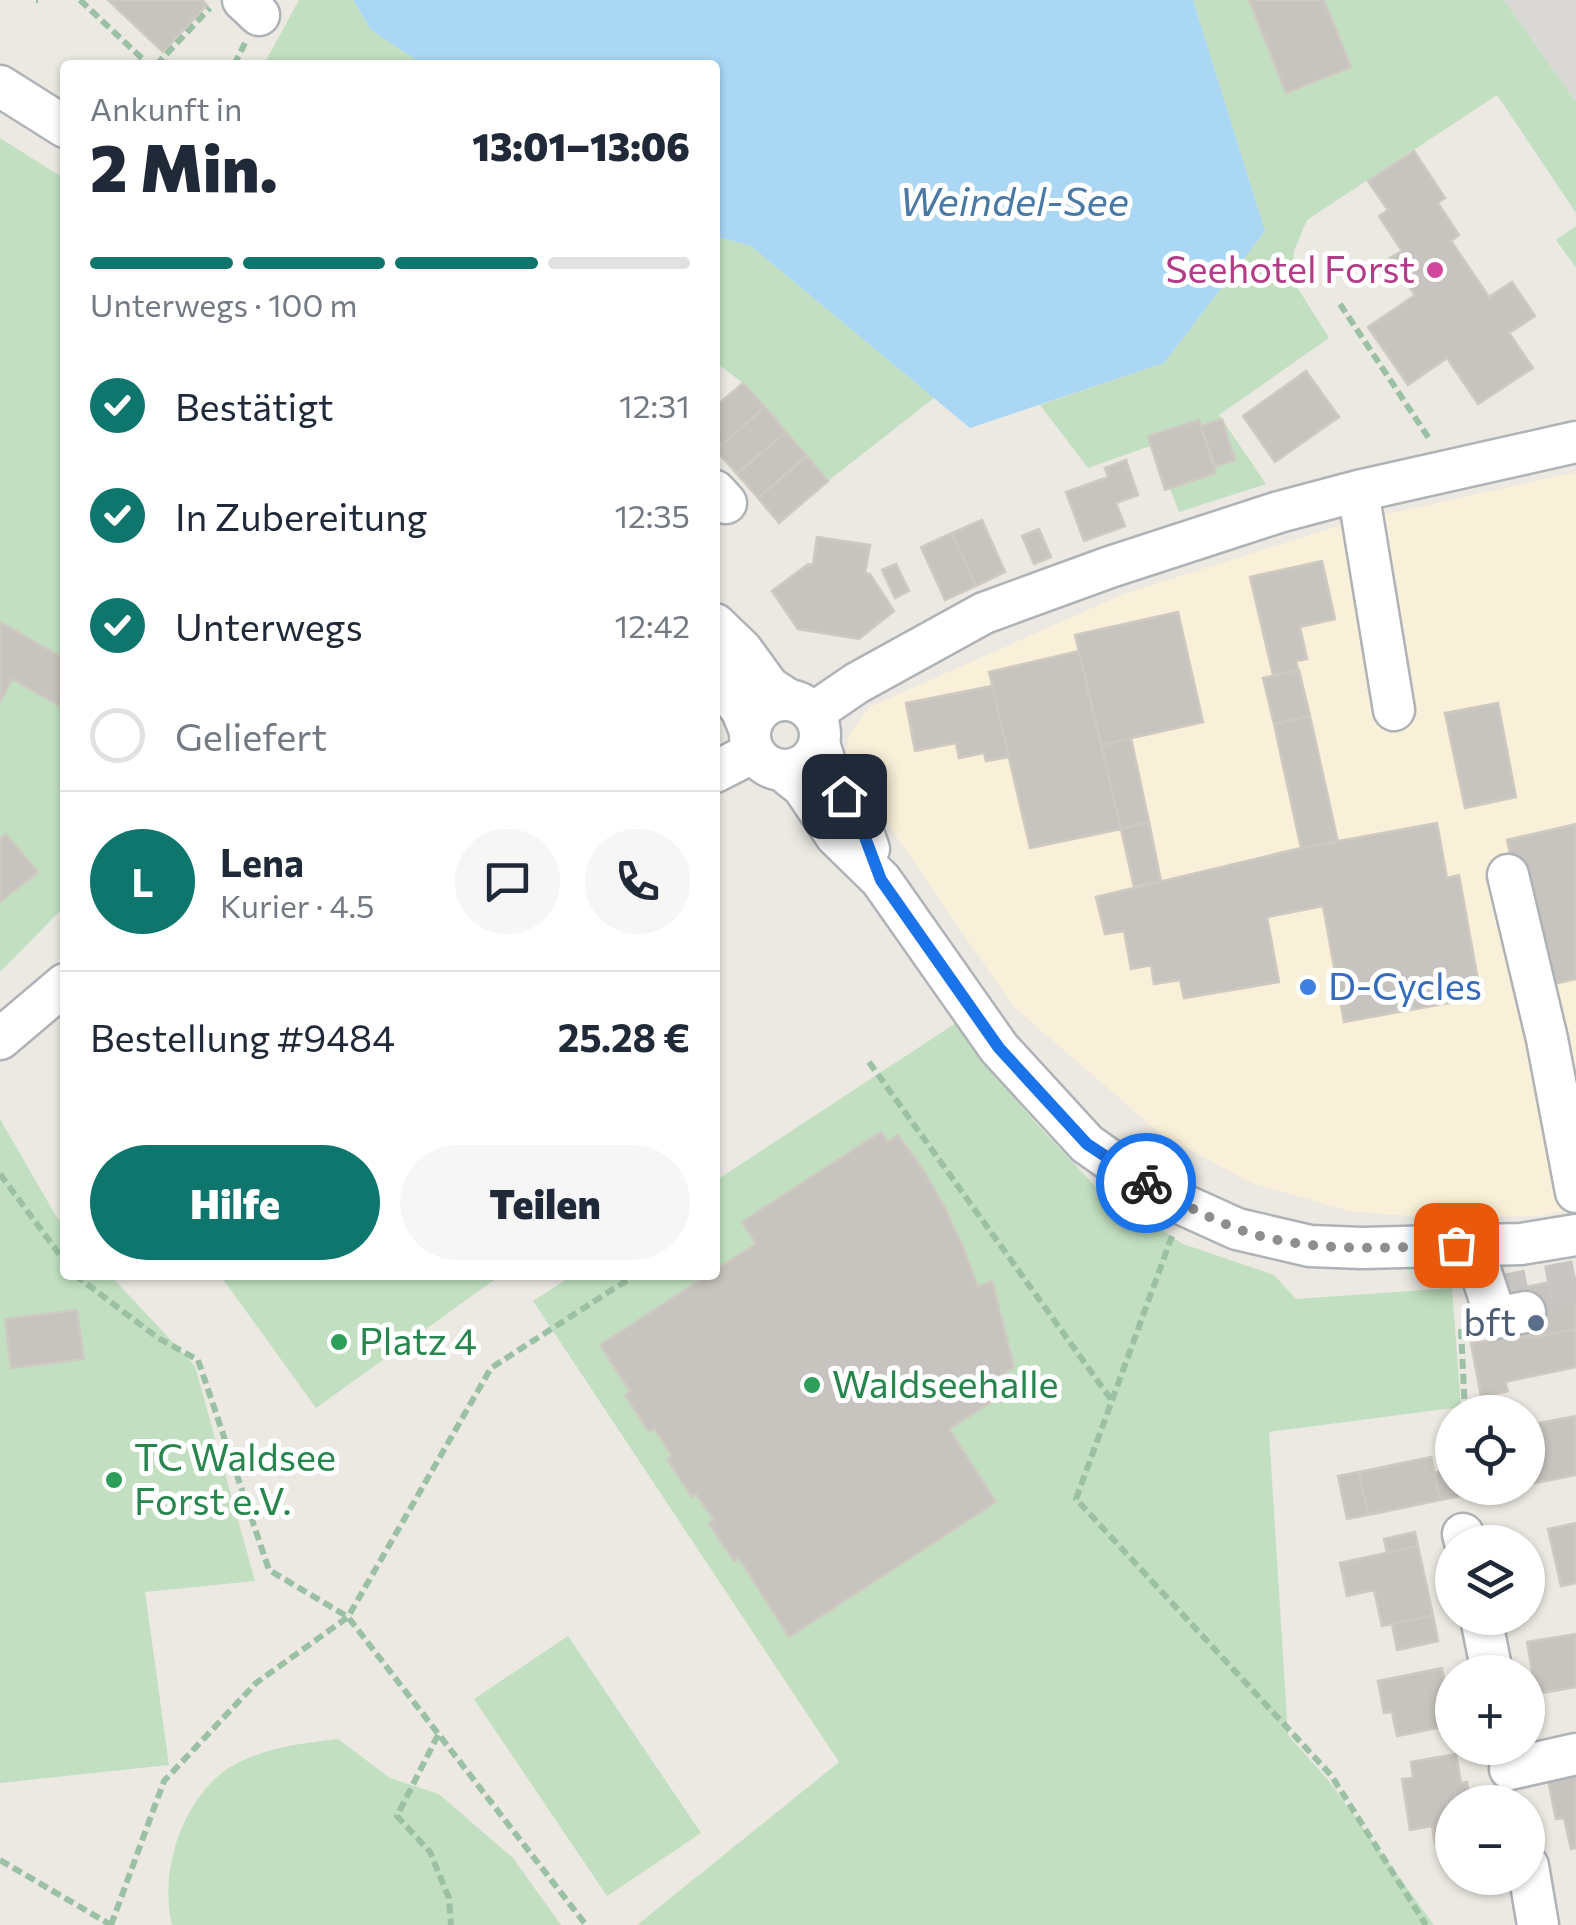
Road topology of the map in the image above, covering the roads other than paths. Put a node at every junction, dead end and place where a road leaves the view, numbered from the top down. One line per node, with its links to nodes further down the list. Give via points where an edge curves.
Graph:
1 (0, 86): 2 (street)
2 (60, 124)
3 (1576, 442): 4 (street)
4 (1358, 491): 7 (street); 8 (street, via 984,613 857,683)
5 (720, 629): 8 (street, via 769,687)
6 (720, 681): 9 (street)
7 (1394, 710)
8 (807, 719): 9 (street, via 775,701 762,708 754,718); 9 (street, via 815,754 806,764 794,769); 12 (street)
9 (762, 751): 10 (street); 12 (street, via 803,787 836,836)
10 (720, 770)
11 (1508, 875): 15 (street)
12 (881, 880): 17 (street, via 999,1048 1087,1144 1131,1175 1237,1229 1310,1246)
13 (60, 988): 14 (street)
14 (0, 1039)
15 (1576, 1192)
16 (1576, 1235): 17 (street)
17 (1472, 1245): 18 (street, via 1496,1318)
18 (1525, 1312)
19 (1576, 1754): 20 (street)
20 (1510, 1773)
21 (1533, 1895): 22 (street)
22 (1538, 1925)

